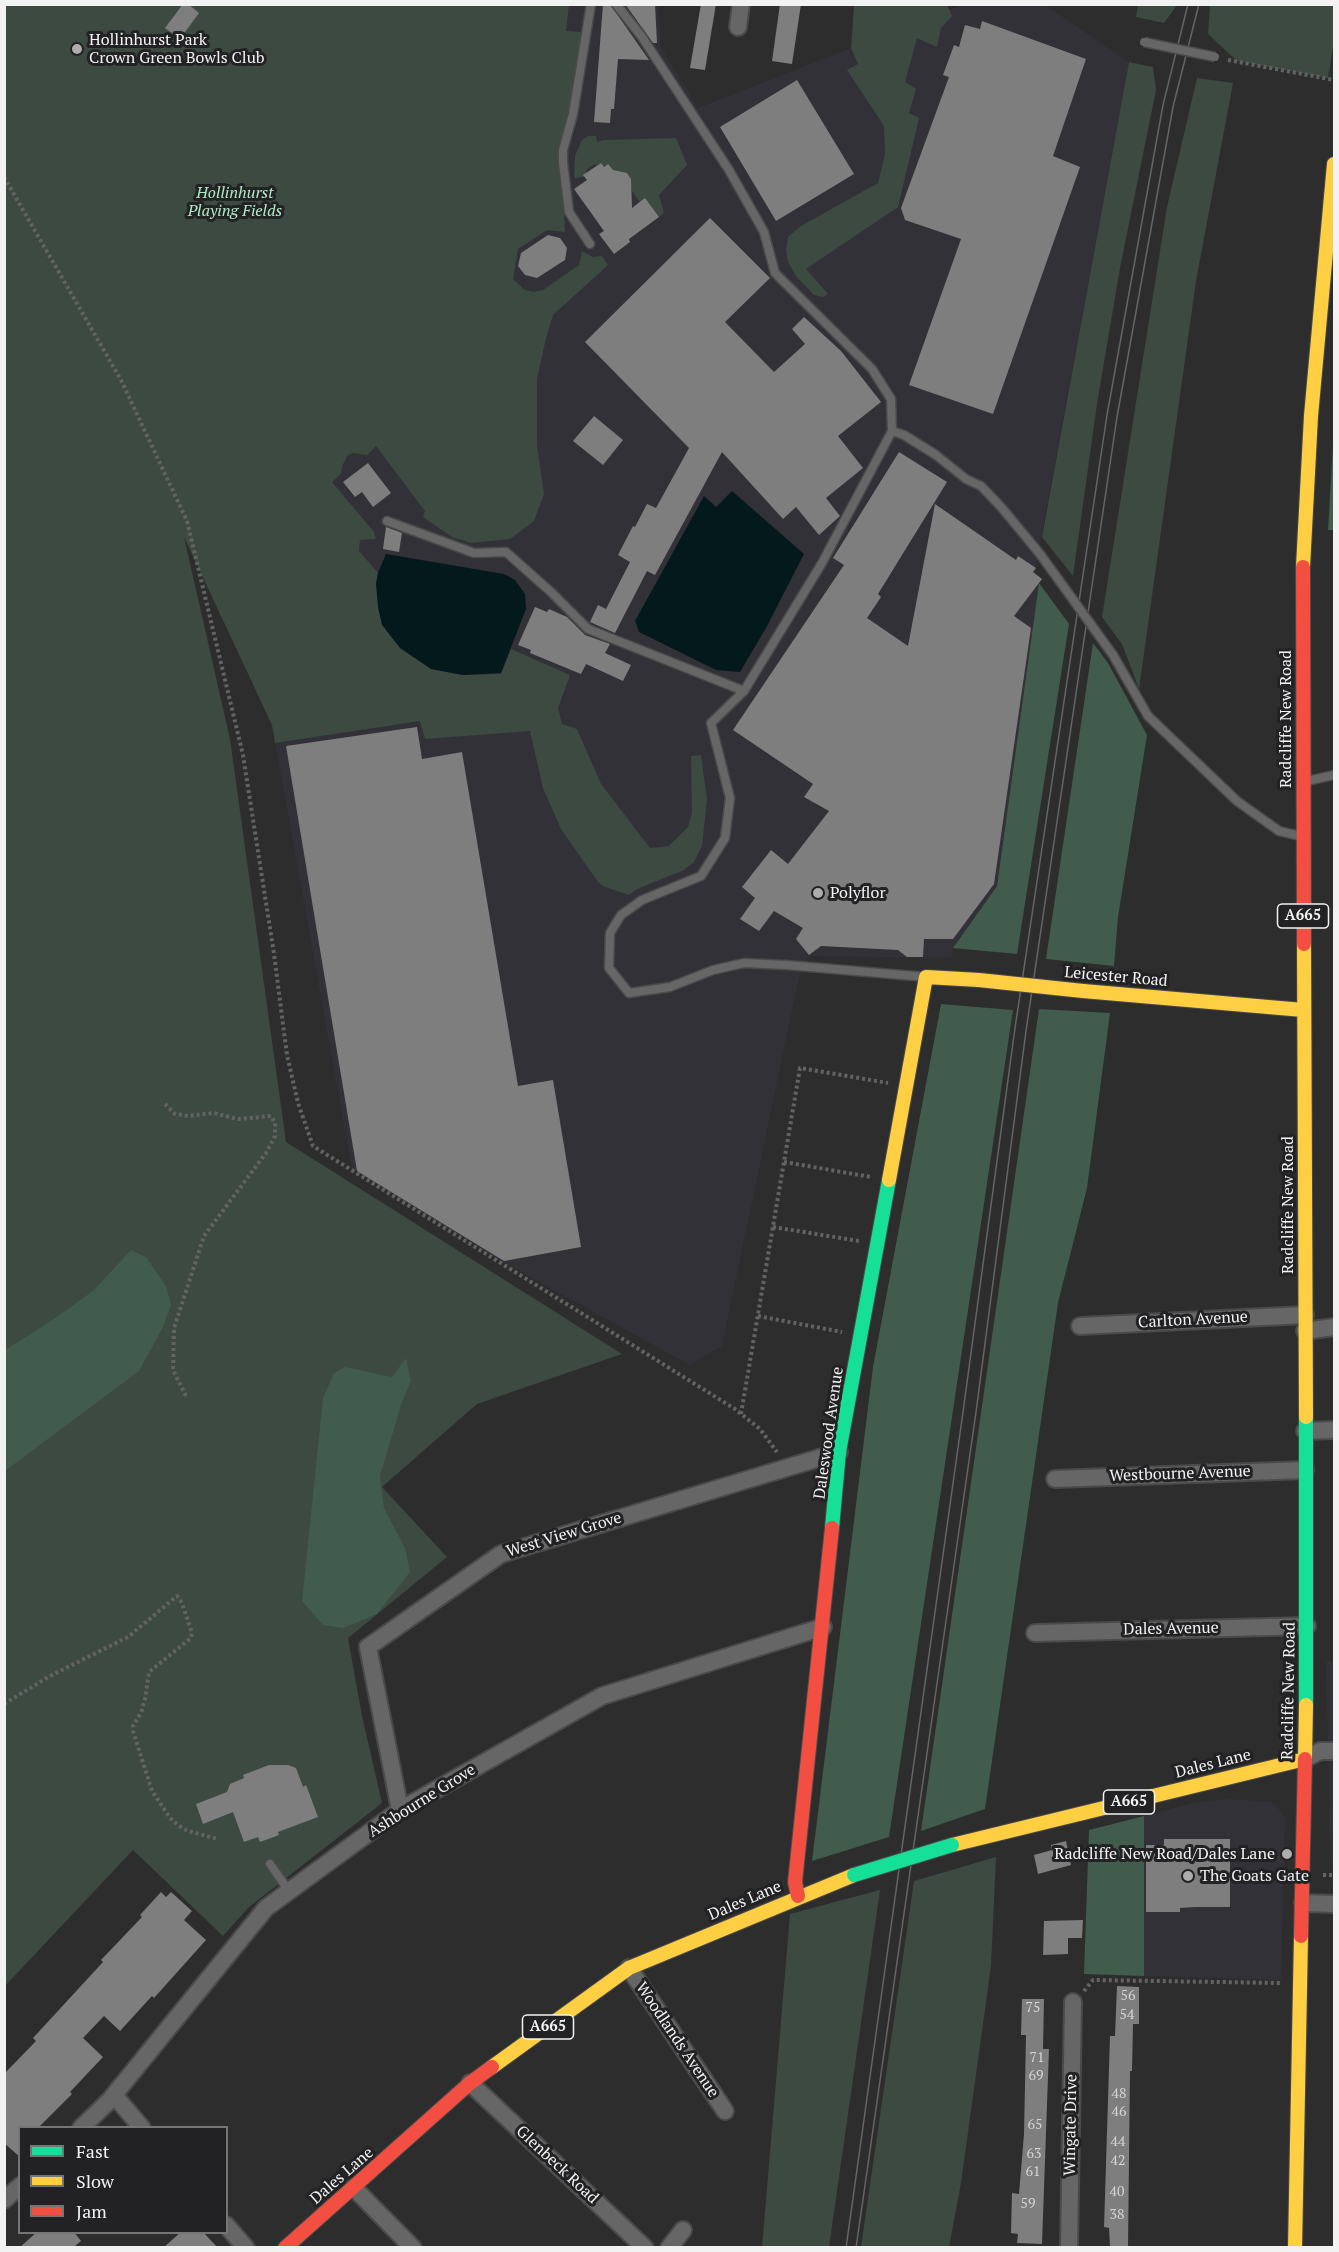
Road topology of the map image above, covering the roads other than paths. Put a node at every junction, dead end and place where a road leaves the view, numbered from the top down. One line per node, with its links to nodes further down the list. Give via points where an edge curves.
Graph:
1 (591, 4): 8 (lane, via 573,114 563,150 569,212)
2 (616, 4): 9 (lane, via 729,170 764,232 775,273 865,362 882,384 891,399)
3 (741, 4): 4 (street)
4 (738, 27)
5 (1144, 42): 6 (lane, bridge)
6 (1215, 57)
7 (1335, 164): 13 (main road, Radcliffe New Road / A665, via 1306,503 1302,590)
8 (590, 244)
9 (892, 431): 11 (lane, via 822,563); 14 (lane, bridge, via 981,486 1002,508 1113,655 1148,716 1237,801 1279,831)
10 (387, 521): 11 (lane, via 474,553 506,552 588,629)
11 (744, 691): 15 (lane, via 711,723 730,798 724,838 701,876 642,900 621,915 610,933 609,968 629,993 670,987 744,963)
12 (1335, 775): 13 (lane)
13 (1303, 782): 14 (main road, Radcliffe New Road / A665)
14 (1304, 837): 16 (main road, Radcliffe New Road / A665)
15 (926, 977): 16 (main road, Leicester Road, bridge); 22 (main road, Daleswood Avenue)
16 (1303, 1010): 17 (main road, Radcliffe New Road / A665)
17 (1305, 1323): 18 (street, Carlton Avenue); 19 (street, Carlton Avenue); 21 (main road, Radcliffe New Road / A665)
18 (1080, 1326)
19 (1335, 1327)
20 (1335, 1430): 21 (street)
21 (1305, 1431): 23 (main road, Radcliffe New Road / A665)
22 (839, 1452): 26 (main road, Daleswood Avenue); 30 (street, West View Grove, via 501,1554 368,1647)
23 (1305, 1470): 24 (street, Westbourne Avenue); 25 (main road, Radcliffe New Road / A665)
24 (1055, 1479)
25 (1307, 1626): 27 (street, Dales Avenue); 29 (main road, Radcliffe New Road / A665)
26 (823, 1627): 30 (street, Ashbourne Grove, via 602,1696); 33 (main road, Daleswood Avenue, via 795,1882)
27 (1035, 1633)
28 (1335, 1751): 29 (street, via 1320,1751)
29 (1305, 1759): 33 (main road, Dales Lane / A665, bridge, via 952,1845); 34 (main road, Radcliffe New Road)
30 (400, 1810): 32 (street, Ashbourne Grove)
31 (270, 1864): 32 (lane)
32 (290, 1891): 39 (street, Ashbourne Grove, via 266,1908)
33 (798, 1896): 36 (main road, Dales Lane / A665)
34 (1303, 1903): 35 (street); 54 (main road, Radcliffe New Road)
35 (1335, 1904)
36 (629, 1968): 38 (main road, Dales Lane / A665); 40 (street, Woodlands Avenue)
37 (1073, 2002): 53 (street, Wingate Drive)
38 (470, 2083): 44 (main road, Dales Lane / A665); 51 (street, Glenbeck Road)
39 (114, 2095): 41 (street, Ashbourne Grove); 42 (street)
40 (725, 2111)
41 (82, 2126)
42 (141, 2126)
43 (18, 2188): 45 (street)
44 (354, 2188): 49 (main road, Dales Lane / A665); 50 (street)
45 (4, 2200)
46 (228, 2227): 48 (street)
47 (683, 2230): 52 (street)
48 (246, 2247)
49 (285, 2247)
50 (413, 2247)
51 (645, 2247)
52 (669, 2247)
53 (1069, 2247)
54 (1295, 2247)

